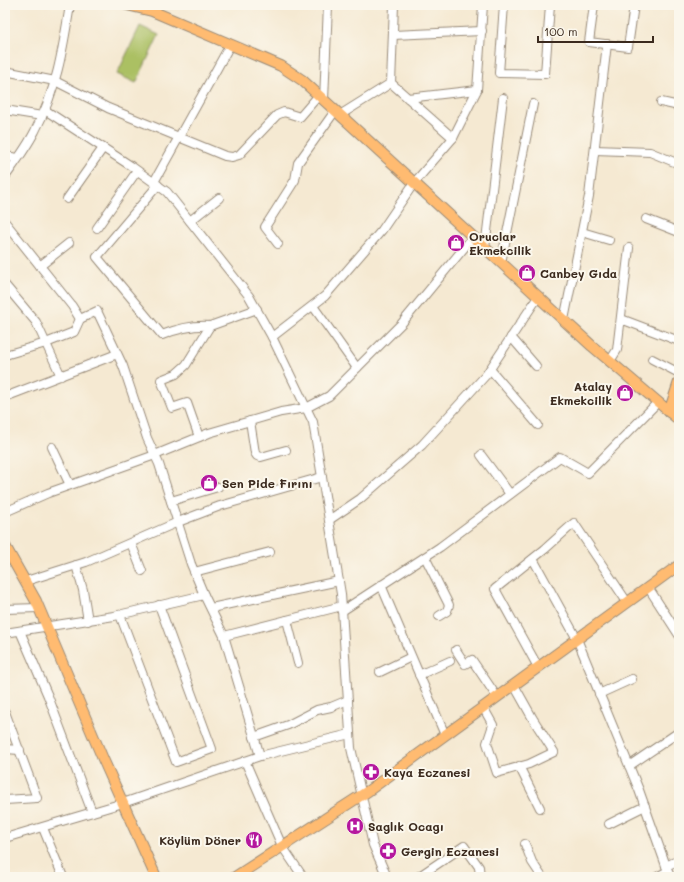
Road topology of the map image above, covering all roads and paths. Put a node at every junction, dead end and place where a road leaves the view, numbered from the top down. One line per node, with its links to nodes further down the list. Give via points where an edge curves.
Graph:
1 (70, 5): 15 (street)
2 (127, 5): 13 (main road, via 152,11)
3 (328, 5): 18 (street)
4 (394, 5): 11 (street)
5 (484, 5): 10 (street)
6 (504, 5): 7 (street, via 499,73 545,74)
7 (550, 5)
8 (594, 5): 12 (street, via 589,42)
9 (634, 5): 12 (street, via 628,46)
10 (482, 31): 11 (street); 17 (street)
11 (392, 35): 16 (street)
12 (607, 44): 30 (street)
13 (230, 45): 18 (main road, via 281,66 302,80); 27 (street)
14 (5, 71): 15 (street)
15 (55, 81): 25 (street); 27 (street, via 108,108)
16 (391, 82): 19 (street); 26 (street)
17 (477, 90): 19 (street); 28 (street)
18 (321, 98): 26 (main road); 27 (street, via 300,116 284,112 277,115 239,154 232,157)
19 (408, 98): 28 (street)
20 (503, 98): 50 (street)
21 (661, 102): 23 (street)
22 (533, 104): 52 (street)
23 (679, 106)
24 (5, 110): 25 (street)
25 (43, 113): 29 (street); 32 (street, via 35,132)
26 (338, 113): 36 (main road); 49 (street, via 298,163 295,180 265,226)
27 (179, 137): 37 (street)
28 (453, 138): 36 (street)
29 (103, 148): 34 (street); 39 (street)
30 (595, 150): 33 (street, via 650,152); 44 (street)
31 (5, 156): 32 (street)
32 (18, 158): 35 (street)
33 (679, 164)
34 (137, 171): 37 (street); 43 (street)
35 (5, 177)
36 (414, 183): 46 (main road); 56 (street, via 382,230 325,296)
37 (156, 184): 41 (street); 61 (street, via 97,257 162,335 204,325)
38 (219, 198): 41 (street)
39 (67, 199)
40 (646, 219): 45 (street)
41 (190, 221): 57 (street)
42 (5, 222): 53 (street)
43 (97, 228)
44 (582, 232): 47 (street); 60 (street)
45 (679, 232)
46 (473, 237): 50 (main road); 71 (street, via 402,323)
47 (609, 240)
48 (69, 243): 53 (street)
49 (278, 244)
50 (485, 248): 52 (main road)
51 (629, 248): 59 (street)
52 (501, 263): 55 (main road)
53 (40, 266): 58 (street)
54 (5, 285): 65 (street, via 36,322)
55 (538, 297): 60 (main road); 63 (street)
56 (313, 306): 62 (street); 71 (street)
57 (257, 309): 61 (street); 62 (street)
58 (80, 319): 65 (street, via 74,332); 66 (street, via 96,311)
59 (621, 319): 64 (street); 69 (street, via 617,350)
60 (564, 320): 69 (main road)
61 (210, 326): 83 (street, via 186,365 176,374 161,380 172,408 187,403)
62 (272, 336): 78 (street)
63 (511, 338): 70 (street); 72 (street)
64 (679, 341)
65 (46, 343): 67 (street); 74 (street)
66 (117, 354): 74 (street); 86 (street)
67 (5, 355)
68 (652, 359): 73 (street)
69 (610, 361): 77 (main road)
70 (536, 366)
71 (357, 368): 78 (street, via 329,396)
72 (490, 369): 82 (street); 94 (street, via 422,445 360,499)
73 (679, 373)
74 (61, 376): 76 (street)
75 (679, 382): 79 (main road)
76 (5, 397)
77 (658, 402): 79 (main road); 91 (street, via 588,474 560,457)
78 (306, 408): 81 (street); 88 (street, via 313,422)
79 (669, 412): 80 (main road)
80 (679, 420)
81 (250, 421): 83 (street); 85 (street, via 257,456)
82 (538, 424)
83 (199, 437): 86 (street)
84 (52, 447): 89 (street)
85 (286, 450)
86 (155, 455): 89 (street); 92 (street)
87 (481, 455): 91 (street)
88 (322, 477): 94 (street); 95 (street, via 220,506)
89 (70, 485): 93 (street)
90 (218, 487): 92 (street)
91 (510, 494): 99 (street)
92 (171, 501): 95 (street)
93 (5, 512)
94 (329, 520): 106 (street)
95 (178, 522): 96 (street); 104 (street)
96 (131, 543): 101 (street); 103 (street)
97 (5, 546): 105 (main road)
98 (270, 552): 104 (street)
99 (425, 557): 107 (street); 117 (street, via 449,605 447,611)
100 (532, 559): 110 (street, via 574,523); 125 (street); 130 (street, via 495,589)
101 (76, 565): 105 (street); 119 (street)
102 (679, 565): 108 (main road)
103 (142, 571)
104 (194, 572): 109 (street)
105 (26, 581): 112 (main road)
106 (339, 581): 113 (street); 114 (street)
107 (381, 586): 114 (street); 127 (street)
108 (648, 587): 110 (main road); 123 (street)
109 (204, 595): 111 (street); 113 (street)
110 (627, 602): 125 (main road)
111 (159, 605): 116 (street); 116 (street, via 212,749 176,762)
112 (39, 608): 115 (street); 120 (main road)
113 (211, 608): 124 (street)
114 (342, 608): 118 (street); 137 (street)
115 (5, 609)
116 (120, 615): 119 (street)
117 (439, 616)
118 (287, 620): 124 (street); 129 (street)
119 (88, 621): 120 (street)
120 (48, 628): 121 (street); 152 (main road)
121 (20, 631): 122 (street); 155 (street)
122 (5, 633)
123 (679, 635)
124 (224, 636): 143 (street)
125 (577, 639): 130 (main road); 135 (street)
126 (456, 650): 136 (street, via 466,664 472,660)
127 (411, 657): 131 (street); 132 (street)
128 (450, 661): 132 (street)
129 (298, 663)
130 (538, 667): 134 (main road)
131 (380, 672)
132 (419, 675): 142 (street)
133 (632, 679): 135 (street)
134 (514, 685): 136 (main road); 148 (street, via 554,752)
135 (599, 694): 149 (street)
136 (497, 697): 138 (main road)
137 (348, 700): 141 (street); 143 (street, via 317,710 288,725)
138 (483, 707): 142 (main road); 148 (street, via 493,725 487,743 497,773)
139 (5, 712): 145 (street)
140 (679, 732): 149 (street)
141 (350, 734): 146 (street); 150 (street)
142 (444, 735): 150 (main road)
143 (254, 737): 146 (street)
144 (5, 749): 145 (street)
145 (20, 750): 151 (street, via 37,798)
146 (260, 756): 147 (street)
147 (244, 761): 152 (street); 160 (street)
148 (519, 766): 154 (street)
149 (629, 766): 153 (street)
150 (362, 795): 160 (main road); 167 (street, via 373,845)
151 (5, 800)
152 (123, 803): 155 (street); 164 (main road)
153 (644, 806): 156 (street); 162 (street)
154 (540, 808)
155 (92, 812): 157 (street)
156 (609, 824)
157 (43, 828): 158 (street); 163 (street)
158 (5, 838)
159 (525, 844): 170 (street, via 532,862)
160 (282, 846): 165 (main road); 166 (street)
161 (679, 860): 162 (street)
162 (668, 872): 171 (street)
163 (63, 877)
164 (156, 877)
165 (235, 877)
166 (303, 877)
167 (387, 877)
168 (418, 877): 169 (street, via 464,846 479,867)
169 (480, 877)
170 (542, 877)
171 (657, 877)

